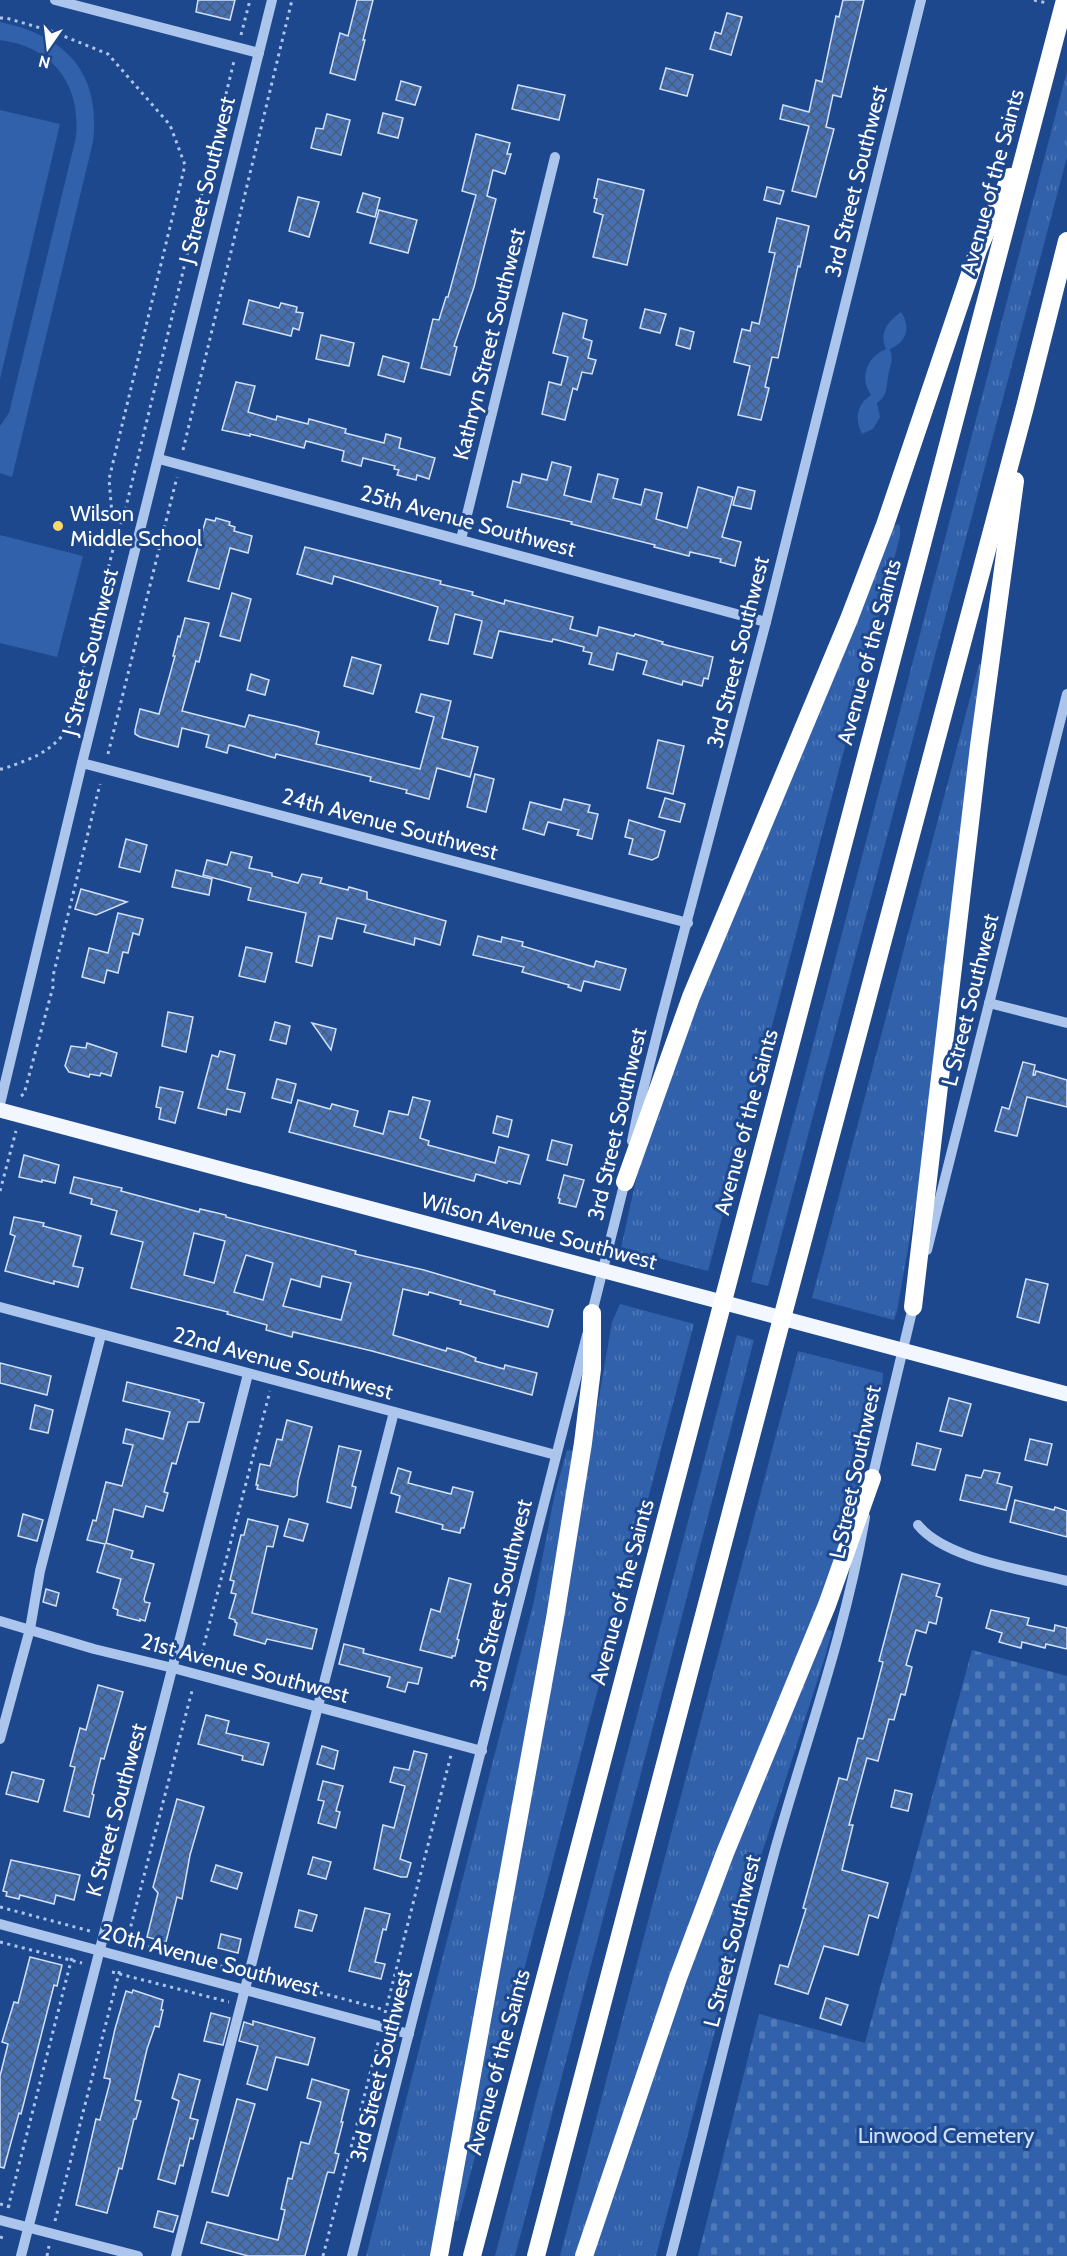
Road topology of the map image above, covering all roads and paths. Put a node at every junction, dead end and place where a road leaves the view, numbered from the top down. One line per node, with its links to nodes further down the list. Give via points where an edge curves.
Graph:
1 (55, 0): 9 (street)
2 (250, 0): 8 (path)
3 (272, 0): 9 (street, J Street Southwest)
4 (292, 0): 18 (path)
5 (921, 0): 28 (street, 3rd Street Southwest)
6 (1065, 0): 11 (highway, Avenue of the Saints)
7 (0, 18): 27 (path, via 51,31 108,54 170,125 185,165 109,480)
8 (241, 37)
9 (259, 53): 20 (street, J Street Southwest)
10 (236, 57): 15 (path)
11 (1029, 138): 41 (highway, via 978,250 881,535 691,997); 97 (highway, Avenue of the Saints)
12 (555, 158): 26 (street, Kathryn Street Southwest)
13 (1067, 241): 14 (highway)
14 (1025, 407): 44 (highway, via 979,747); 98 (highway)
15 (143, 434): 16 (path); 21 (path)
16 (149, 435)
17 (178, 442): 18 (path)
18 (185, 443): 19 (path)
19 (183, 450)
20 (159, 459): 26 (street, 25th Avenue Southwest); 31 (street, J Street Southwest)
21 (133, 476): 22 (path); 27 (path)
22 (138, 477)
23 (177, 477): 25 (path)
24 (168, 484): 25 (path)
25 (174, 486): 30 (path)
26 (461, 539): 28 (street, 25th Avenue Southwest)
27 (115, 541): 32 (path, via 69,728 55,746 37,757)
28 (766, 622): 34 (street, 3rd Street Southwest)
29 (1066, 699): 35 (street, L Street Southwest)
30 (108, 754)
31 (82, 763): 34 (street, 24th Avenue Southwest); 38 (street, J Street Southwest)
32 (0, 769)
33 (100, 784): 37 (path, via 53,987)
34 (688, 923): 41 (street, 3rd Street Southwest, via 640,1102)
35 (989, 1003): 36 (street); 44 (street, L Street Southwest)
36 (1067, 1023)
37 (21, 1096)
38 (0, 1104)
39 (0, 1110): 43 (main road, Wilson Avenue Southwest)
40 (16, 1131): 42 (path)
41 (625, 1182): 43 (street, 3rd Street Southwest)
42 (0, 1191)
43 (603, 1271): 46 (street, 3rd Street Southwest); 48 (main road, Wilson Avenue Southwest)
44 (913, 1306): 48 (street, L Street Southwest)
45 (0, 1307): 47 (street, 22nd Avenue Southwest)
46 (592, 1313): 53 (street, 3rd Street Southwest); 96 (highway, via 592,1369 582,1455)
47 (101, 1335): 49 (street, 22nd Avenue Southwest); 58 (street, via 40,1571)
48 (902, 1350): 51 (main road, Wilson Avenue Southwest); 54 (street, L Street Southwest)
49 (248, 1374): 50 (street, 22nd Avenue Southwest); 60 (street, K Street Southwest)
50 (272, 1380): 52 (street, 22nd Avenue Southwest); 59 (path)
51 (1067, 1394)
52 (393, 1412): 53 (street, 22nd Avenue Southwest); 62 (street)
53 (556, 1455): 65 (street, 3rd Street Southwest)
54 (872, 1478): 99 (highway, via 827,1605 678,1978); 100 (street, L Street Southwest, via 861,1543 838,1634 774,1853)
55 (918, 1525): 56 (street, via 925,1534 955,1552)
56 (1067, 1581)
57 (0, 1621): 58 (street, 21st Avenue Southwest)
58 (30, 1629): 60 (street, 21st Avenue Southwest); 63 (street)
59 (199, 1662)
60 (173, 1668): 62 (street, 21st Avenue Southwest); 71 (street, K Street Southwest)
61 (193, 1687): 70 (path)
62 (317, 1708): 64 (street, 21st Avenue Southwest); 76 (street)
63 (0, 1739)
64 (454, 1743): 65 (street, 21st Avenue Southwest); 78 (path)
65 (482, 1750): 79 (street, 3rd Street Southwest)
66 (0, 1907): 68 (path)
67 (0, 1924): 71 (street, 20th Avenue Southwest)
68 (90, 1931)
69 (0, 1942): 72 (path)
70 (126, 1946)
71 (99, 1951): 76 (street, 20th Avenue Southwest); 86 (street, K Street Southwest)
72 (72, 1959): 73 (path); 81 (path)
73 (82, 1964)
74 (112, 1972): 75 (path)
75 (120, 1972): 77 (path); 83 (path)
76 (245, 1989): 77 (street); 79 (street, 20th Avenue Southwest)
77 (241, 2005): 93 (street)
78 (384, 2014)
79 (409, 2034): 95 (street, 3rd Street Southwest)
80 (379, 2039): 94 (path)
81 (8, 2208)
82 (46, 2215): 83 (path)
83 (56, 2218): 85 (path)
84 (0, 2220): 86 (street)
85 (55, 2223)
86 (28, 2227): 90 (street, K Street Southwest); 92 (street)
87 (0, 2237): 88 (path)
88 (6, 2239)
89 (39, 2248): 91 (path, via 49,2248)
90 (21, 2256)
91 (46, 2256)
92 (138, 2256)
93 (176, 2256)
94 (323, 2256)
95 (352, 2256)
96 (439, 2256)
97 (472, 2256)
98 (536, 2256)
99 (584, 2256)
100 (671, 2256)

